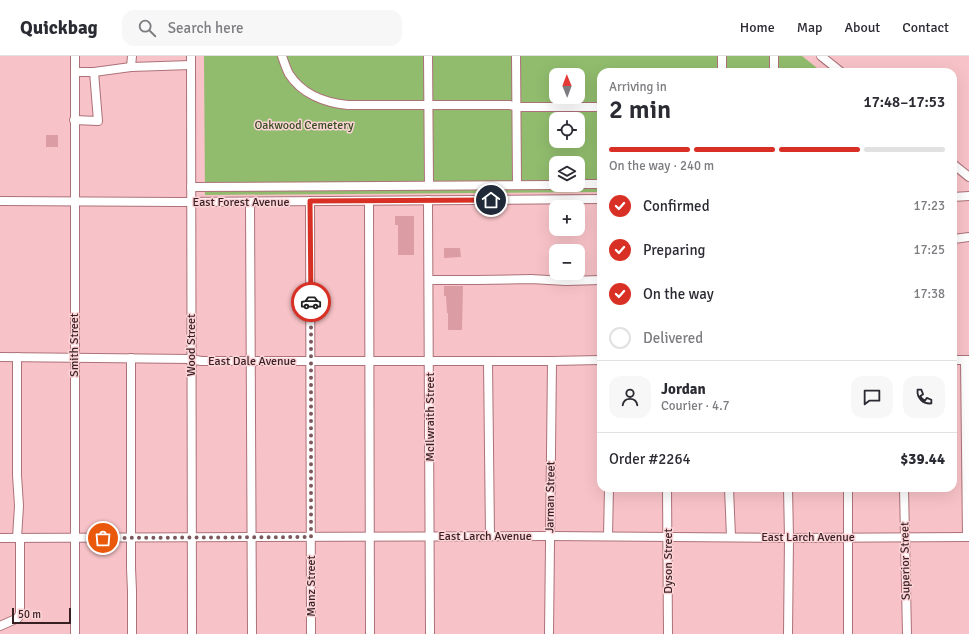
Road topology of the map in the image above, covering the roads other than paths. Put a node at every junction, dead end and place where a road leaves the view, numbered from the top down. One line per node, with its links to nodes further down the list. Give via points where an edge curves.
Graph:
1 (75, 56): 15 (street, Smith Street)
2 (132, 56): 11 (street)
3 (191, 56): 10 (street, Wood Street)
4 (282, 56): 17 (street, via 288,73 297,84 334,104)
5 (428, 56): 17 (street)
6 (516, 56): 18 (street)
7 (722, 56): 12 (street)
8 (774, 56): 13 (street)
9 (824, 57): 14 (street)
10 (191, 65): 11 (street); 28 (street, Wood Street)
11 (132, 67): 16 (street)
12 (722, 68)
13 (774, 68)
14 (836, 68)
15 (75, 72): 16 (street); 20 (street, Smith Street)
16 (94, 72): 20 (street, via 98,121)
17 (428, 106): 18 (street); 26 (street)
18 (517, 107): 19 (street); 27 (street)
19 (597, 107)
20 (74, 120): 34 (street, Smith Street)
21 (957, 167): 22 (street)
22 (969, 177)
23 (549, 184): 27 (street)
24 (585, 184): 25 (street)
25 (597, 184)
26 (429, 185): 27 (street); 28 (street)
27 (517, 185)
28 (191, 187): 37 (street, Wood Street)
29 (957, 196): 30 (street)
30 (969, 196)
31 (597, 199): 33 (street, East Forest Avenue)
32 (0, 200): 34 (street, East Forest Avenue)
33 (428, 200): 36 (street, East Forest Avenue); 41 (street, McIlwraith Street)
34 (74, 201): 37 (street, East Forest Avenue); 45 (street, Smith Street)
35 (310, 201): 36 (street, East Forest Avenue); 38 (street, East Forest Avenue); 51 (street, Manz Street)
36 (369, 201): 52 (street)
37 (190, 202): 38 (street, East Forest Avenue); 47 (street, Wood Street)
38 (250, 202): 50 (street)
39 (969, 237): 40 (street)
40 (957, 239)
41 (429, 280): 42 (street); 53 (street, McIlwraith Street)
42 (597, 280)
43 (0, 357): 44 (street, East Dale Avenue)
44 (17, 357): 45 (street, East Dale Avenue); 75 (street)
45 (74, 357): 46 (street, East Dale Avenue); 76 (street, Smith Street)
46 (131, 358): 47 (street, East Dale Avenue); 77 (street)
47 (191, 359): 50 (street, East Dale Avenue); 68 (street, Wood Street)
48 (597, 360): 55 (street, East Dale Avenue)
49 (967, 360): 73 (street)
50 (251, 361): 51 (street, East Dale Avenue); 69 (street)
51 (311, 361): 52 (street, East Dale Avenue); 70 (street, Manz Street)
52 (370, 361): 53 (street, East Dale Avenue); 62 (street)
53 (430, 361): 54 (street, East Dale Avenue); 63 (street, McIlwraith Street)
54 (488, 361): 55 (street, East Dale Avenue); 64 (street)
55 (552, 361): 65 (street, Jarman Street)
56 (609, 492): 66 (street)
57 (668, 492): 67 (street, Dyson Street)
58 (729, 492): 71 (street)
59 (788, 492): 78 (street)
60 (848, 492): 79 (street)
61 (904, 492): 72 (street, Superior Street)
62 (369, 536): 63 (street, East Larch Avenue); 70 (street, East Larch Avenue); 86 (street)
63 (430, 536): 64 (street, East Larch Avenue); 87 (street, McIlwraith Street)
64 (490, 536): 65 (street, East Larch Avenue)
65 (550, 536): 66 (street, East Larch Avenue); 88 (street, Jarman Street)
66 (608, 536): 67 (street, East Larch Avenue)
67 (668, 536): 71 (street, East Larch Avenue); 89 (street, Dyson Street)
68 (191, 537): 69 (street, East Larch Avenue); 77 (street, East Larch Avenue); 84 (street, Wood Street)
69 (252, 537): 70 (street, East Larch Avenue); 81 (street)
70 (311, 537): 85 (street, Manz Street)
71 (730, 537): 78 (street, East Larch Avenue)
72 (904, 537): 73 (street, East Larch Avenue); 79 (street, East Larch Avenue); 92 (street, Superior Street)
73 (968, 537)
74 (0, 538): 75 (street, East Larch Avenue)
75 (18, 538): 76 (street, East Larch Avenue); 80 (street, via 20,613 18,618)
76 (74, 538): 77 (street, East Larch Avenue); 82 (street, Smith Street)
77 (131, 538): 83 (street)
78 (789, 538): 79 (street, East Larch Avenue); 90 (street)
79 (849, 538): 91 (street)
80 (0, 626)
81 (252, 633)
82 (75, 634)
83 (132, 634)
84 (192, 634)
85 (311, 634)
86 (370, 634)
87 (430, 634)
88 (550, 634)
89 (668, 634)
90 (788, 634)
91 (848, 634)
92 (907, 634)

